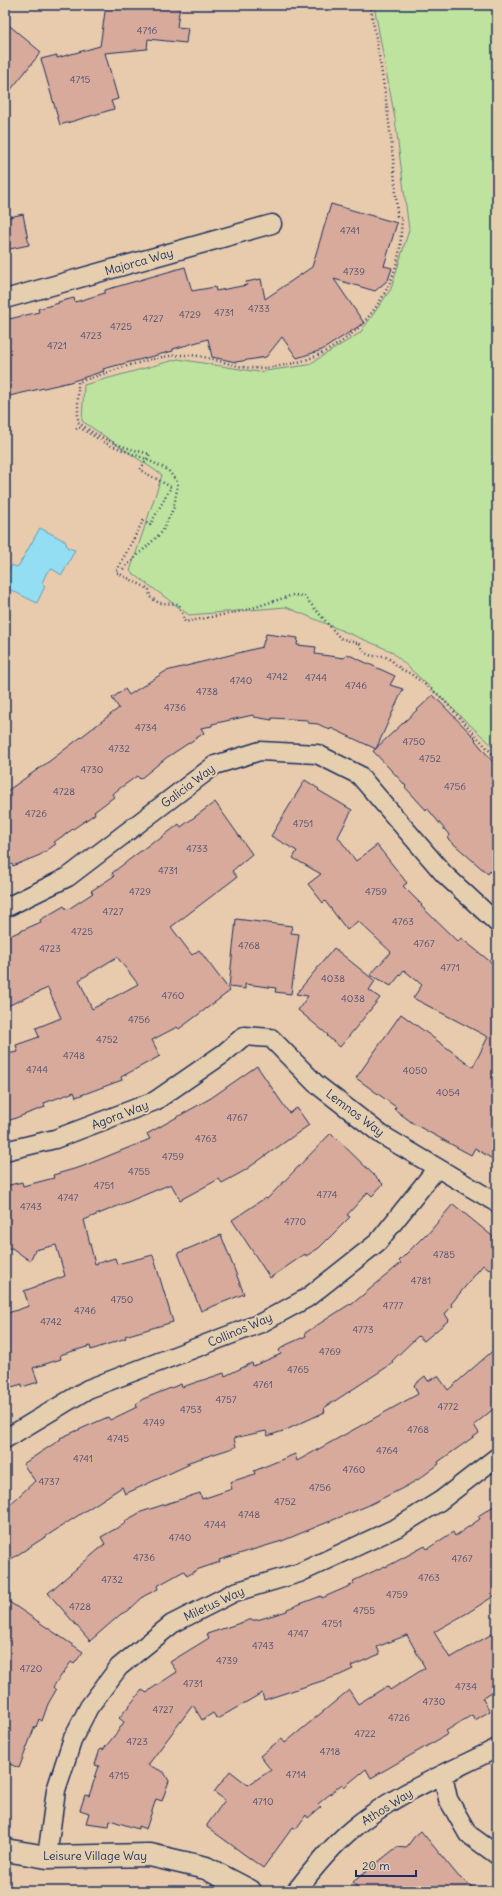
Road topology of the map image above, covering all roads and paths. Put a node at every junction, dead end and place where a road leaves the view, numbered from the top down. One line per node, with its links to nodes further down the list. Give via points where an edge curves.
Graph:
1 (370, 5): 5 (path, via 385,88 395,168 397,216 402,218 400,248 383,296 366,320 344,341 319,355 293,364 250,368 186,355 167,356 78,382 78,422 119,446 150,454)
2 (272, 224): 3 (street, Majorca Way)
3 (5, 300)
4 (76, 429): 5 (path, via 79,427 105,443)
5 (146, 459): 6 (path, via 168,470 178,483 174,506 162,532); 7 (path, via 140,470 171,487 150,525 143,521 116,572 149,589 150,597 159,603 180,604 185,622 242,611 293,595 304,596 340,638 360,644 365,653 384,656 391,660 440,696)
6 (122, 570)
7 (497, 759)
8 (5, 908): 9 (street, Galicia Way, via 68,877 215,765 260,751 317,754 358,775 444,874)
9 (497, 923)
10 (223, 1054): 11 (street, Agora Way, via 155,1101 55,1139); 12 (street, Lemnos Way, via 244,1036 271,1038 315,1083 382,1135)
11 (5, 1151)
12 (437, 1168): 13 (street, Lemnos Way); 14 (street, Collinos Way, via 378,1242 308,1298 261,1324 88,1389)
13 (497, 1203)
14 (5, 1439)
15 (497, 1457): 20 (street, Miletus Way, via 440,1501 398,1527 299,1573 235,1592 172,1624 119,1667 89,1707 73,1738 56,1790)
16 (497, 1748): 17 (street, Athos Way)
17 (443, 1775): 19 (street, via 448,1799 468,1834); 22 (street, Athos Way, via 389,1802 351,1830 316,1865)
18 (5, 1850): 20 (street, Leisure Village Way)
19 (497, 1855)
20 (47, 1857): 21 (street, Leisure Village Way, via 150,1855 206,1868)
21 (250, 1891)
22 (296, 1891)

